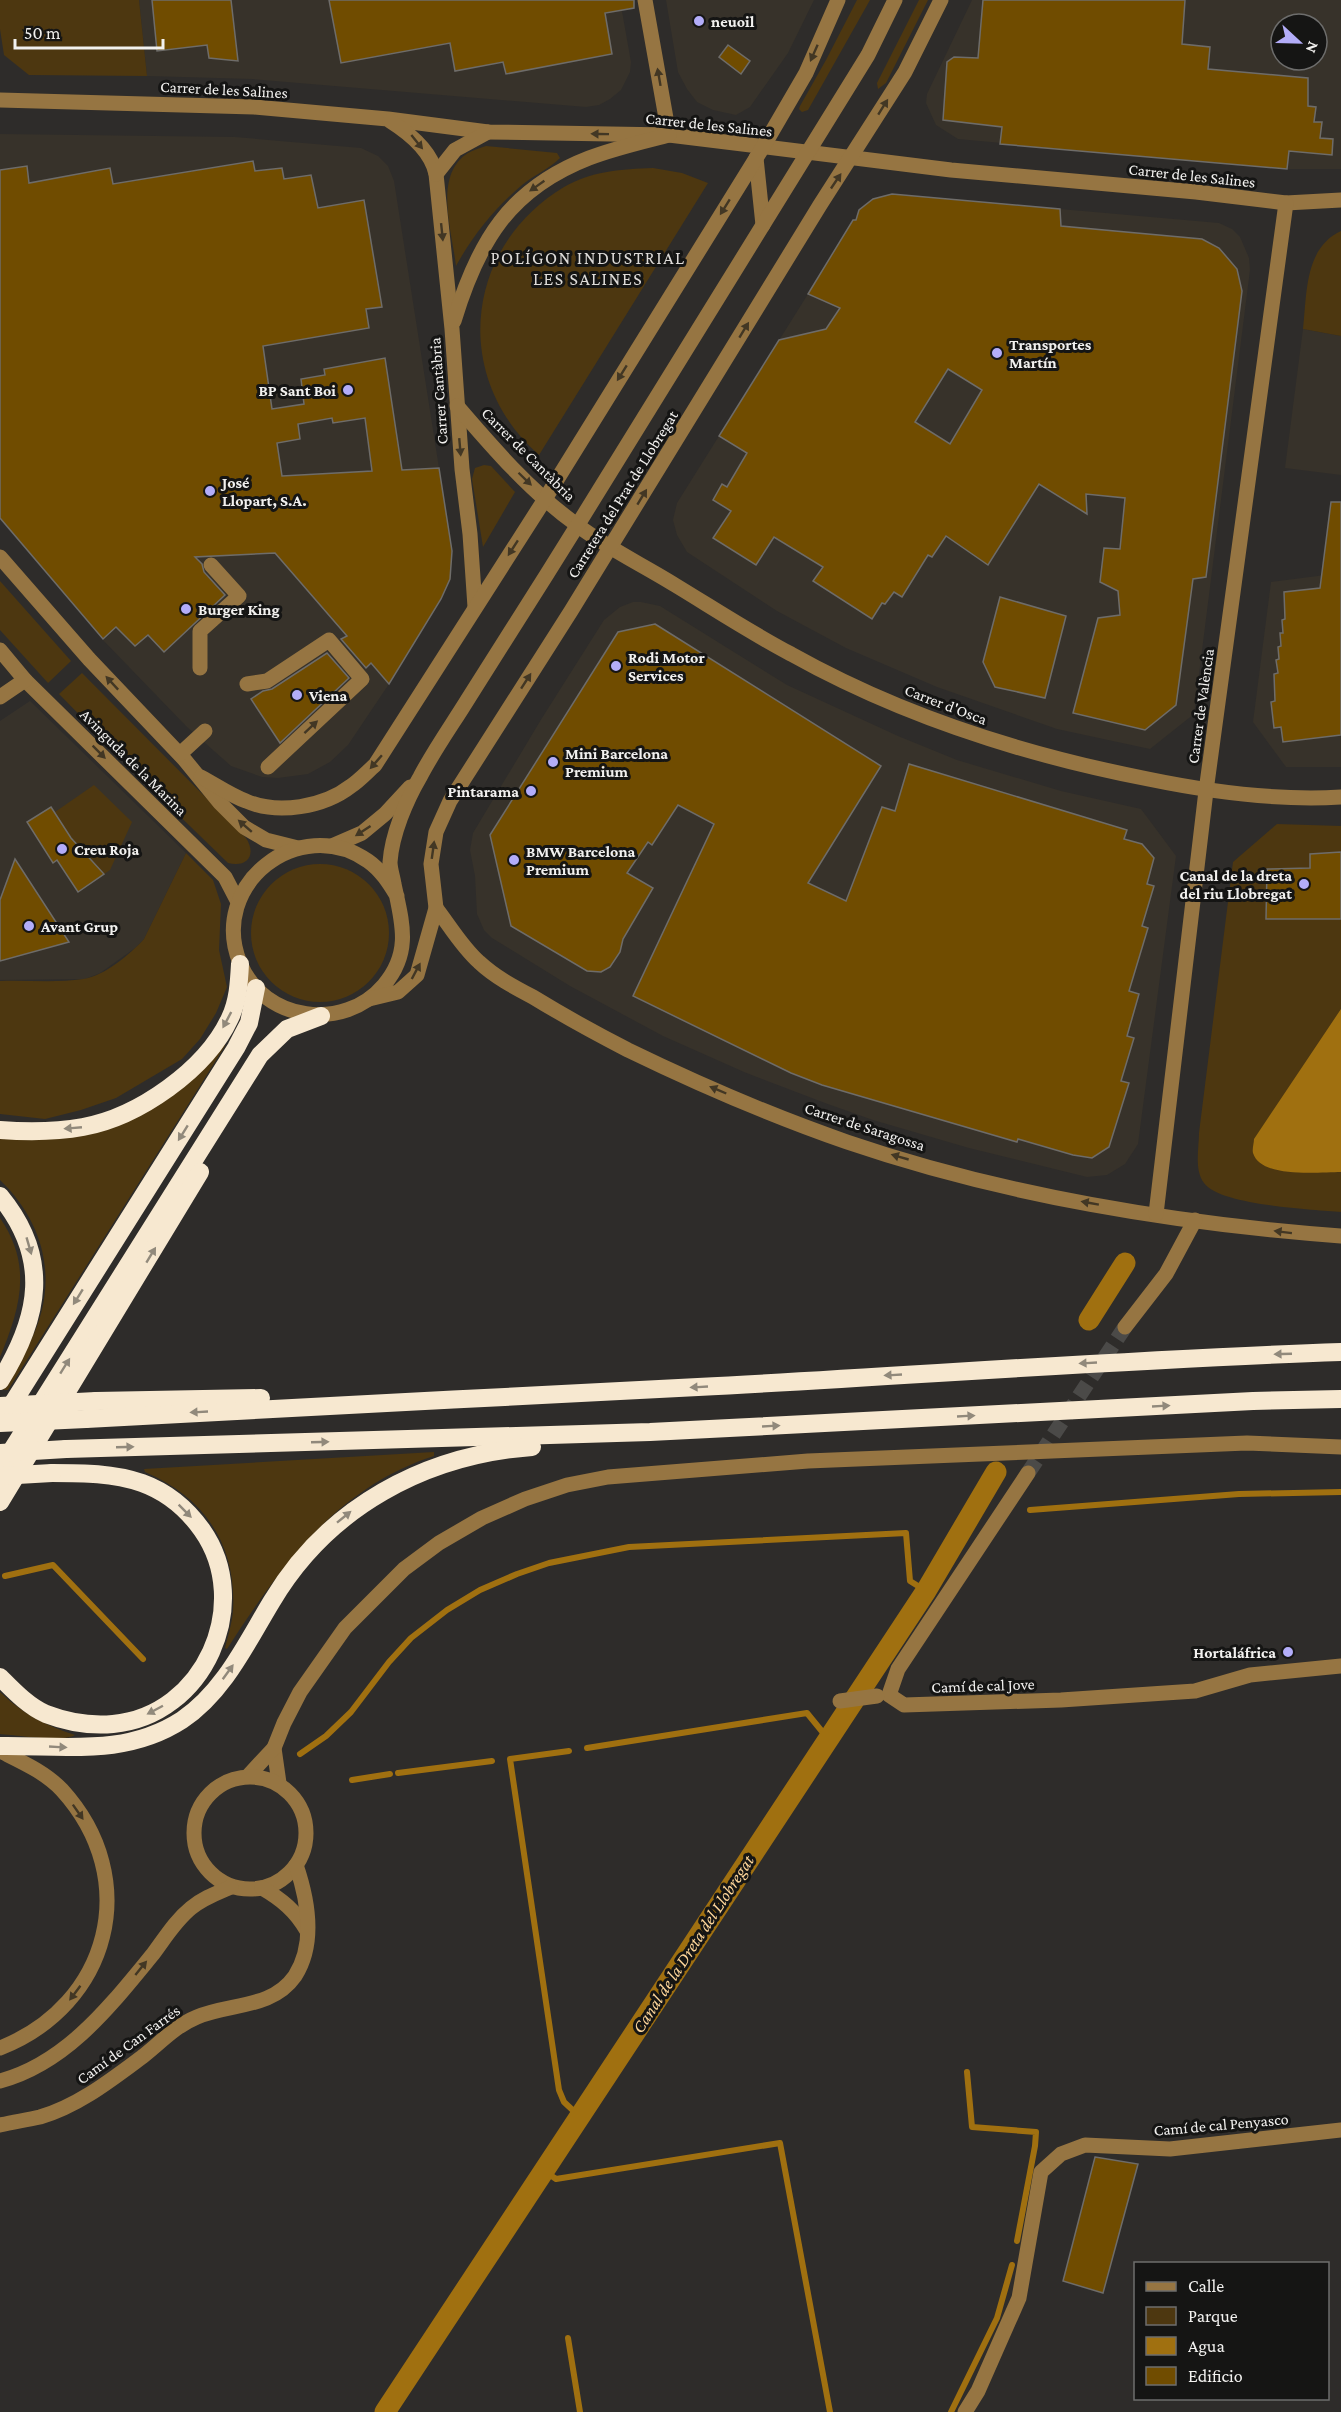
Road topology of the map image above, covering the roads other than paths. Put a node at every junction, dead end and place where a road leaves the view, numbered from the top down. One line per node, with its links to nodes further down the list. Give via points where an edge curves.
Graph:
1 (645, 0): 8 (street, one-way to 1)
2 (838, 0): 9 (street, one-way to 9, via 806,73)
3 (895, 0): 10 (street, via 868,55)
4 (941, 0): 11 (street, Carretera del Prat de Llobregat, one-way to 4, via 905,72)
5 (0, 100): 6 (street, Carrer de les Salines, via 254,107)
6 (388, 119): 7 (street, Carrer de les Salines); 12 (street, Carrer Cantàbria, one-way to 12, via 412,136 434,164)
7 (488, 132): 8 (street, Carrer de les Salines, one-way to 7); 12 (street, via 455,150)
8 (669, 135): 9 (street, Carrer de les Salines); 16 (street, one-way to 16, via 588,158 547,180 511,207 494,228 470,273)
9 (760, 152): 10 (street, Carrer de les Salines); 15 (street); 18 (street, one-way to 18)
10 (807, 152): 11 (street, Carrer de les Salines); 15 (street)
11 (852, 157): 14 (street, Carrer de les Salines); 20 (street, Carretera del Prat de Llobregat, one-way to 11)
12 (436, 174): 16 (street, Carrer Cantàbria, one-way to 16)
13 (1341, 200): 14 (street, Carrer de les Salines)
14 (1286, 203): 34 (street, Carrer de València)
15 (763, 225): 19 (street)
16 (452, 329): 17 (street, Carrer Cantàbria)
17 (457, 406): 18 (street, Carrer de Cantàbria, one-way to 18); 23 (street, Carrer Cantàbria, one-way to 23)
18 (545, 499): 19 (street, Carrer de Cantàbria); 23 (street, one-way to 23)
19 (577, 526): 20 (street, Carrer d'Osca); 33 (street)
20 (611, 547): 34 (street, Carrer d'Osca, via 792,655 924,716 995,742 1064,761); 40 (street, Carretera del Prat de Llobregat, one-way to 20, via 431,864 441,818)
21 (0, 557): 30 (street, one-way to 21)
22 (211, 565): 25 (street, via 239,596 200,631)
23 (475, 607): 32 (street, one-way to 32, via 375,765 350,787 301,807 272,808 247,802)
24 (0, 650): 26 (street, Avinguda de la Marina)
25 (200, 668)
26 (26, 680): 28 (street); 39 (street, Avinguda de la Marina, one-way to 39, via 225,877)
27 (247, 684): 31 (street, one-way to 27, via 363,679 329,640 267,681)
28 (0, 697)
29 (205, 731): 30 (street)
30 (180, 754): 32 (street)
31 (268, 767)
32 (201, 777): 37 (street, one-way to 32, via 266,840 250,831 220,803)
33 (418, 778): 36 (street, one-way to 36, via 362,833); 38 (street, via 399,825 390,864)
34 (1206, 791): 35 (street, Carrer d'Osca); 48 (street, Carrer de València)
35 (1341, 797)
36 (332, 846): 37 (street); 38 (street, via 370,863)
37 (298, 848): 39 (street, via 262,868)
38 (397, 896): 43 (street, via 403,918 403,941 397,963)
39 (238, 902): 41 (street, via 234,933)
40 (436, 908): 43 (street, Carretera del Prat de Llobregat, one-way to 40, via 398,992 417,975); 48 (street, Carrer de Saragossa, one-way to 40, via 1059,1198 847,1142 683,1076 587,1029 501,979 479,962)
41 (240, 964): 42 (street); 46 (highway, one-way to 46, via 238,993 230,1019 188,1073 157,1096 118,1116 83,1127)
42 (256, 988): 44 (street, via 292,1012); 57 (highway, one-way to 57, via 249,1023 236,1048)
43 (369, 999): 44 (street, via 346,1011)
44 (321, 1016): 45 (highway, via 287,1029 260,1055)
45 (233, 1096): 61 (highway, one-way to 45); 64 (highway, one-way to 45, via 200,1173)
46 (0, 1130)
47 (0, 1196): 53 (highway, one-way to 53, via 21,1225 36,1275 35,1301 28,1323)
48 (1156, 1214): 49 (street, Carrer de Saragossa)
49 (1195, 1220): 50 (street, Carrer de Saragossa, one-way to 49); 51 (street, via 1162,1280)
50 (1341, 1236)
51 (1125, 1327)
52 (1341, 1352): 55 (highway, one-way to 55)
53 (0, 1381)
54 (1341, 1398): 58 (highway, one-way to 54)
55 (404, 1400): 56 (highway, bridge, via 235,1397); 57 (highway, one-way to 57, bridge)
56 (0, 1406)
57 (0, 1424)
58 (650, 1432): 60 (highway, one-way to 58, bridge); 70 (highway, one-way to 58, via 83,1749 126,1744 182,1720 226,1674 303,1558 345,1517 390,1486 446,1463 507,1449)
59 (1341, 1447): 71 (street, via 1247,1443 819,1460 608,1477 567,1485 525,1498 482,1518 405,1569 345,1628 300,1692)
60 (0, 1452)
61 (0, 1469)
62 (1028, 1473): 67 (street)
63 (0, 1476): 66 (highway, one-way to 66, bridge, via 86,1473 129,1479 158,1490 185,1510 206,1536 219,1569 224,1603 213,1651 191,1684 155,1711 133,1720 79,1723 45,1713)
64 (0, 1502)
65 (1341, 1666): 67 (street, Camí de cal Jove, via 1250,1675 1195,1691 1148,1695 904,1705)
66 (0, 1677)
67 (883, 1695): 68 (street); 69 (street)
68 (840, 1701)
69 (868, 1710)
70 (0, 1746)
71 (274, 1748): 73 (street); 74 (street)
72 (0, 1751): 79 (street, one-way to 79, via 33,1767 61,1789 78,1812 92,1833 104,1866 108,1898 105,1927 85,1979 48,2023)
73 (248, 1776): 74 (street); 76 (street, via 229,1780 212,1790 200,1806 194,1824 194,1844 201,1862 214,1877)
74 (279, 1784): 75 (street, via 293,1795 303,1811 305,1848)
75 (297, 1865): 77 (street, via 275,1884); 78 (street, Camí de Can Farrés, via 308,1909)
76 (231, 1887): 77 (street); 80 (street, one-way to 76, via 66,2048 104,2012 180,1918 202,1900)
77 (262, 1888): 78 (street, via 287,1905)
78 (308, 1931): 81 (street, Camí de Can Farrés, via 302,1964 279,1993 197,2017 177,2027 88,2096 41,2116)
79 (0, 2048)
80 (0, 2081)
81 (0, 2125)
82 (1341, 2130): 83 (street, Camí de cal Penyasco, via 1170,2149 1085,2145 1060,2154 1041,2172 1019,2298)
83 (965, 2412)

